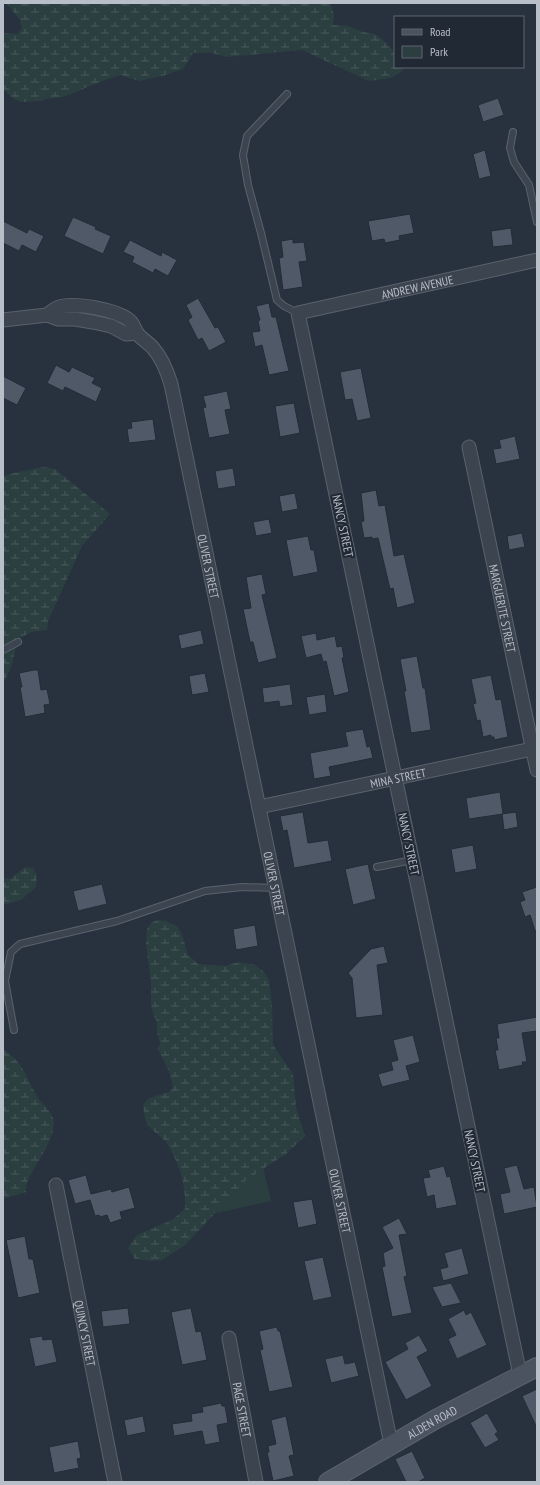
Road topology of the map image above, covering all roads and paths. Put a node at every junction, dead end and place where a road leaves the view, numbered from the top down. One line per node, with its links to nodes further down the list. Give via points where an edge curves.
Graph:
1 (287, 94): 5 (lane, via 247,136 243,155 277,300)
2 (513, 132): 3 (lane, via 510,148 514,162 529,185)
3 (537, 222)
4 (537, 260): 5 (street, ANDREW AVENUE)
5 (298, 312): 12 (street, NANCY STREET)
6 (3, 320): 13 (street, OLIVER STREET, via 47,315 58,307 77,306 115,313 132,322 137,333 152,347 166,369)
7 (469, 447): 10 (street, MARGUERITE STREET)
8 (18, 642): 9 (lane)
9 (3, 650)
10 (535, 748): 11 (street, MARGUERITE STREET); 12 (street, MINA STREET)
11 (537, 770)
12 (396, 778): 13 (street, MINA STREET); 14 (street, NANCY STREET)
13 (259, 807): 16 (street, OLIVER STREET)
14 (412, 860): 15 (lane); 21 (street, NANCY STREET)
15 (377, 867)
16 (276, 888): 17 (lane, via 242,887 205,891 117,921 20,944 11,952 5,981); 22 (street, OLIVER STREET)
17 (14, 1030)
18 (56, 1185): 23 (street, QUINCY STREET)
19 (229, 1338): 24 (street, PAGE STREET)
20 (537, 1366): 21 (main road, ALDEN ROAD)
21 (520, 1375): 22 (main road, ALDEN ROAD)
22 (391, 1444): 25 (main road, ALDEN ROAD)
23 (115, 1482)
24 (256, 1482)
25 (328, 1482)

